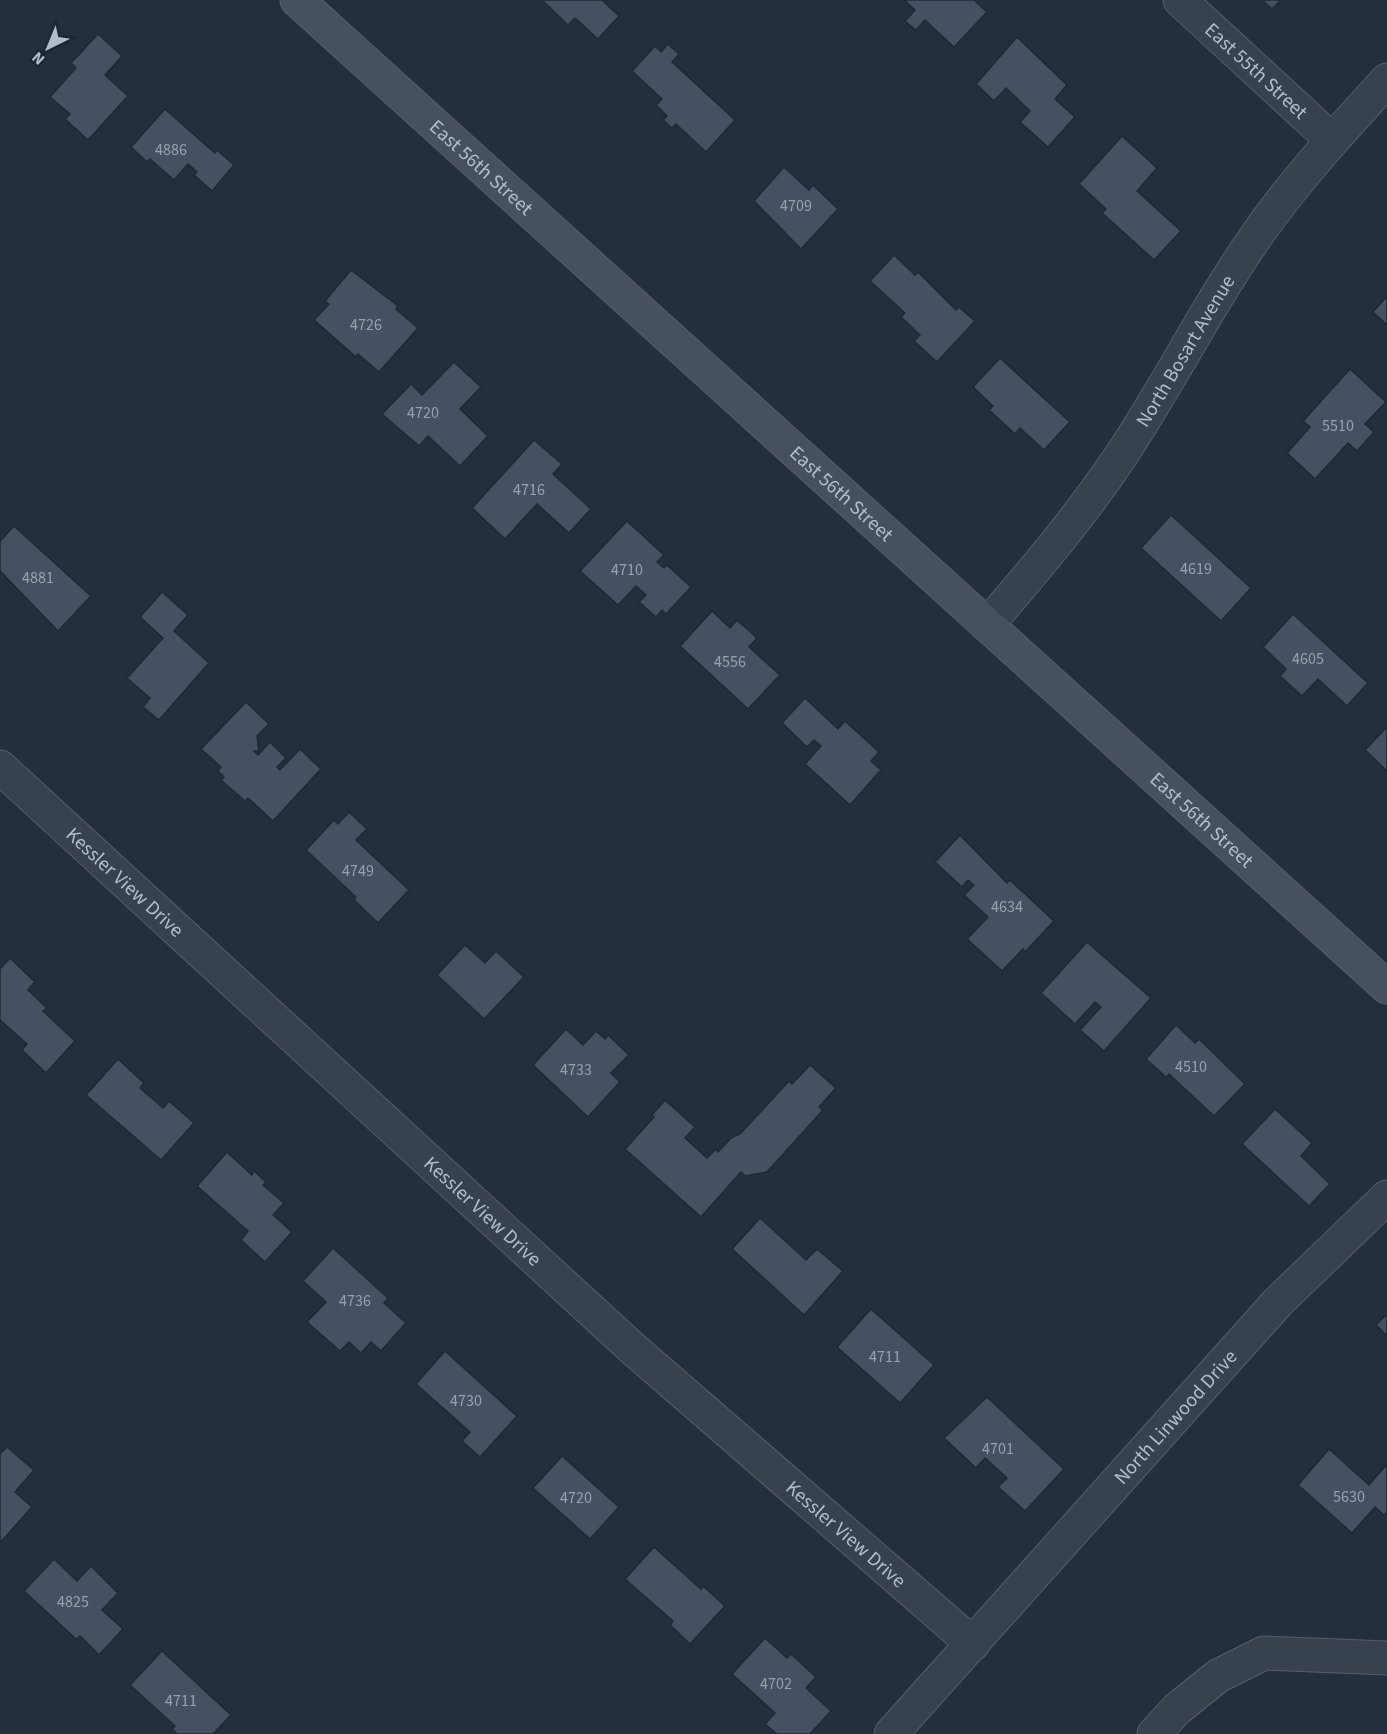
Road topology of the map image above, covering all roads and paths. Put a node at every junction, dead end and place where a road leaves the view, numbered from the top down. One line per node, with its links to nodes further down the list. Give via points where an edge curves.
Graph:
1 (297, 0): 5 (street, East 56th Street)
2 (1180, 0): 4 (street, East 55th Street)
3 (1387, 80): 4 (street, North Bosart Avenue)
4 (1332, 140): 5 (street, North Bosart Avenue, via 1238,263 1098,489)
5 (987, 625): 7 (street, East 56th Street)
6 (0, 767): 9 (street, Kessler View Drive, via 631,1347)
7 (1384, 977)
8 (1387, 1197): 9 (street, North Linwood Drive, via 1278,1302)
9 (973, 1644): 11 (street, North Linwood Drive)
10 (1387, 1659): 12 (street, via 1264,1653 1218,1676 1177,1709)
11 (891, 1734)
12 (1154, 1734)

